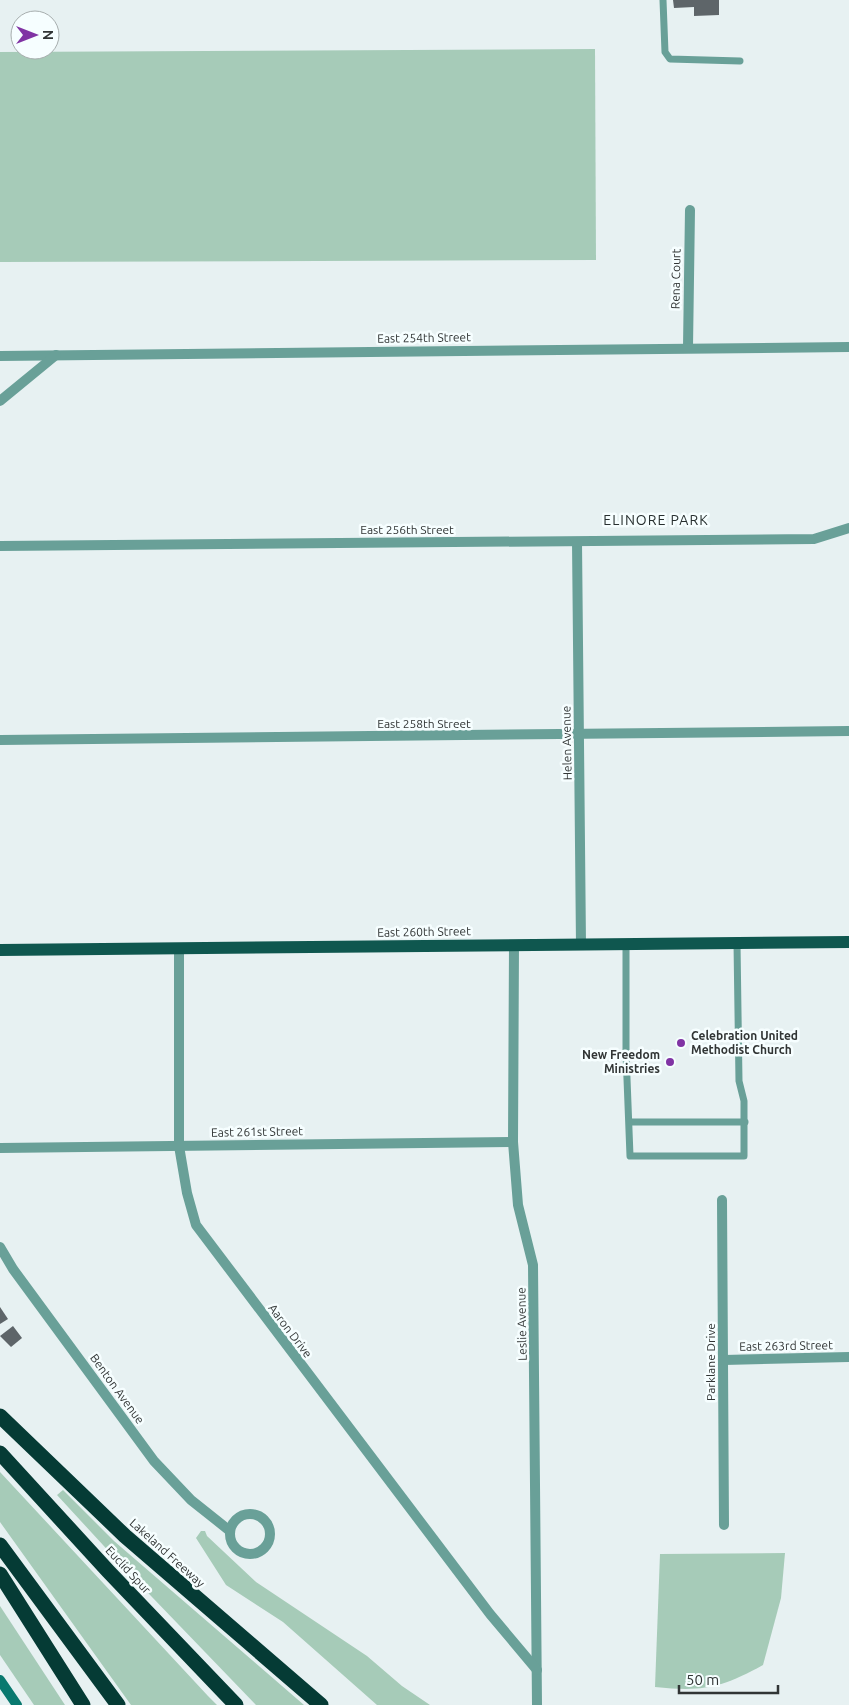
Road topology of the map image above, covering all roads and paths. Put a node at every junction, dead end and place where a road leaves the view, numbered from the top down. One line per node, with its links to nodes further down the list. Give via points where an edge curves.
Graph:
1 (663, 0): 2 (lane, via 665,52 670,59)
2 (740, 61)
3 (690, 210): 4 (street, Rena Court)
4 (688, 347): 5 (street, East 254th Street); 6 (street, East 254th Street)
5 (849, 347)
6 (56, 355): 7 (street, East 254th Street); 8 (street)
7 (0, 356)
8 (0, 401)
9 (849, 528): 10 (street, East 256th Street, via 814,539)
10 (577, 542): 11 (street, East 256th Street); 13 (street, Helen Avenue)
11 (0, 546)
12 (849, 731): 13 (street, East 258th Street)
13 (579, 735): 14 (street, East 258th Street); 19 (street, Helen Avenue)
14 (0, 740)
15 (849, 942): 16 (main road, East 260th Street)
16 (736, 943): 17 (main road, East 260th Street); 23 (lane, via 739,1081)
17 (626, 944): 19 (main road, East 260th Street); 22 (lane)
18 (514, 945): 19 (main road, East 260th Street); 20 (main road, East 260th Street); 24 (street, Leslie Avenue)
19 (581, 945)
20 (179, 948): 21 (main road, East 260th Street); 25 (street, Aaron Drive)
21 (0, 950)
22 (630, 1122): 23 (lane); 23 (lane, via 630,1156 744,1156)
23 (745, 1122)
24 (513, 1142): 25 (street, East 261st Street); 37 (street, Leslie Avenue, via 518,1206 534,1266)
25 (179, 1146): 26 (street, East 261st Street); 37 (street, Aaron Drive, via 186,1193 196,1225 490,1614)
26 (0, 1148)
27 (722, 1200): 30 (street, Parklane Drive)
28 (0, 1247): 34 (street, Benton Avenue, via 154,1461 191,1500)
29 (849, 1357): 30 (street, East 263rd Street)
30 (724, 1360): 33 (street, Parklane Drive)
31 (0, 1416): 43 (highway, Lakeland Freeway, via 125,1536)
32 (0, 1453): 42 (highway, Euclid Spur)
33 (724, 1525)
34 (230, 1531): 34 (street, Benton Avenue, via 235,1549 246,1554 259,1553 270,1537 267,1524 256,1515 242,1515 232,1524)
35 (0, 1545): 41 (highway)
36 (0, 1574): 40 (highway)
37 (537, 1670): 44 (street, Leslie Avenue)
38 (0, 1680): 39 (street)
39 (17, 1705)
40 (83, 1705)
41 (118, 1705)
42 (236, 1705)
43 (321, 1705)
44 (537, 1705)

